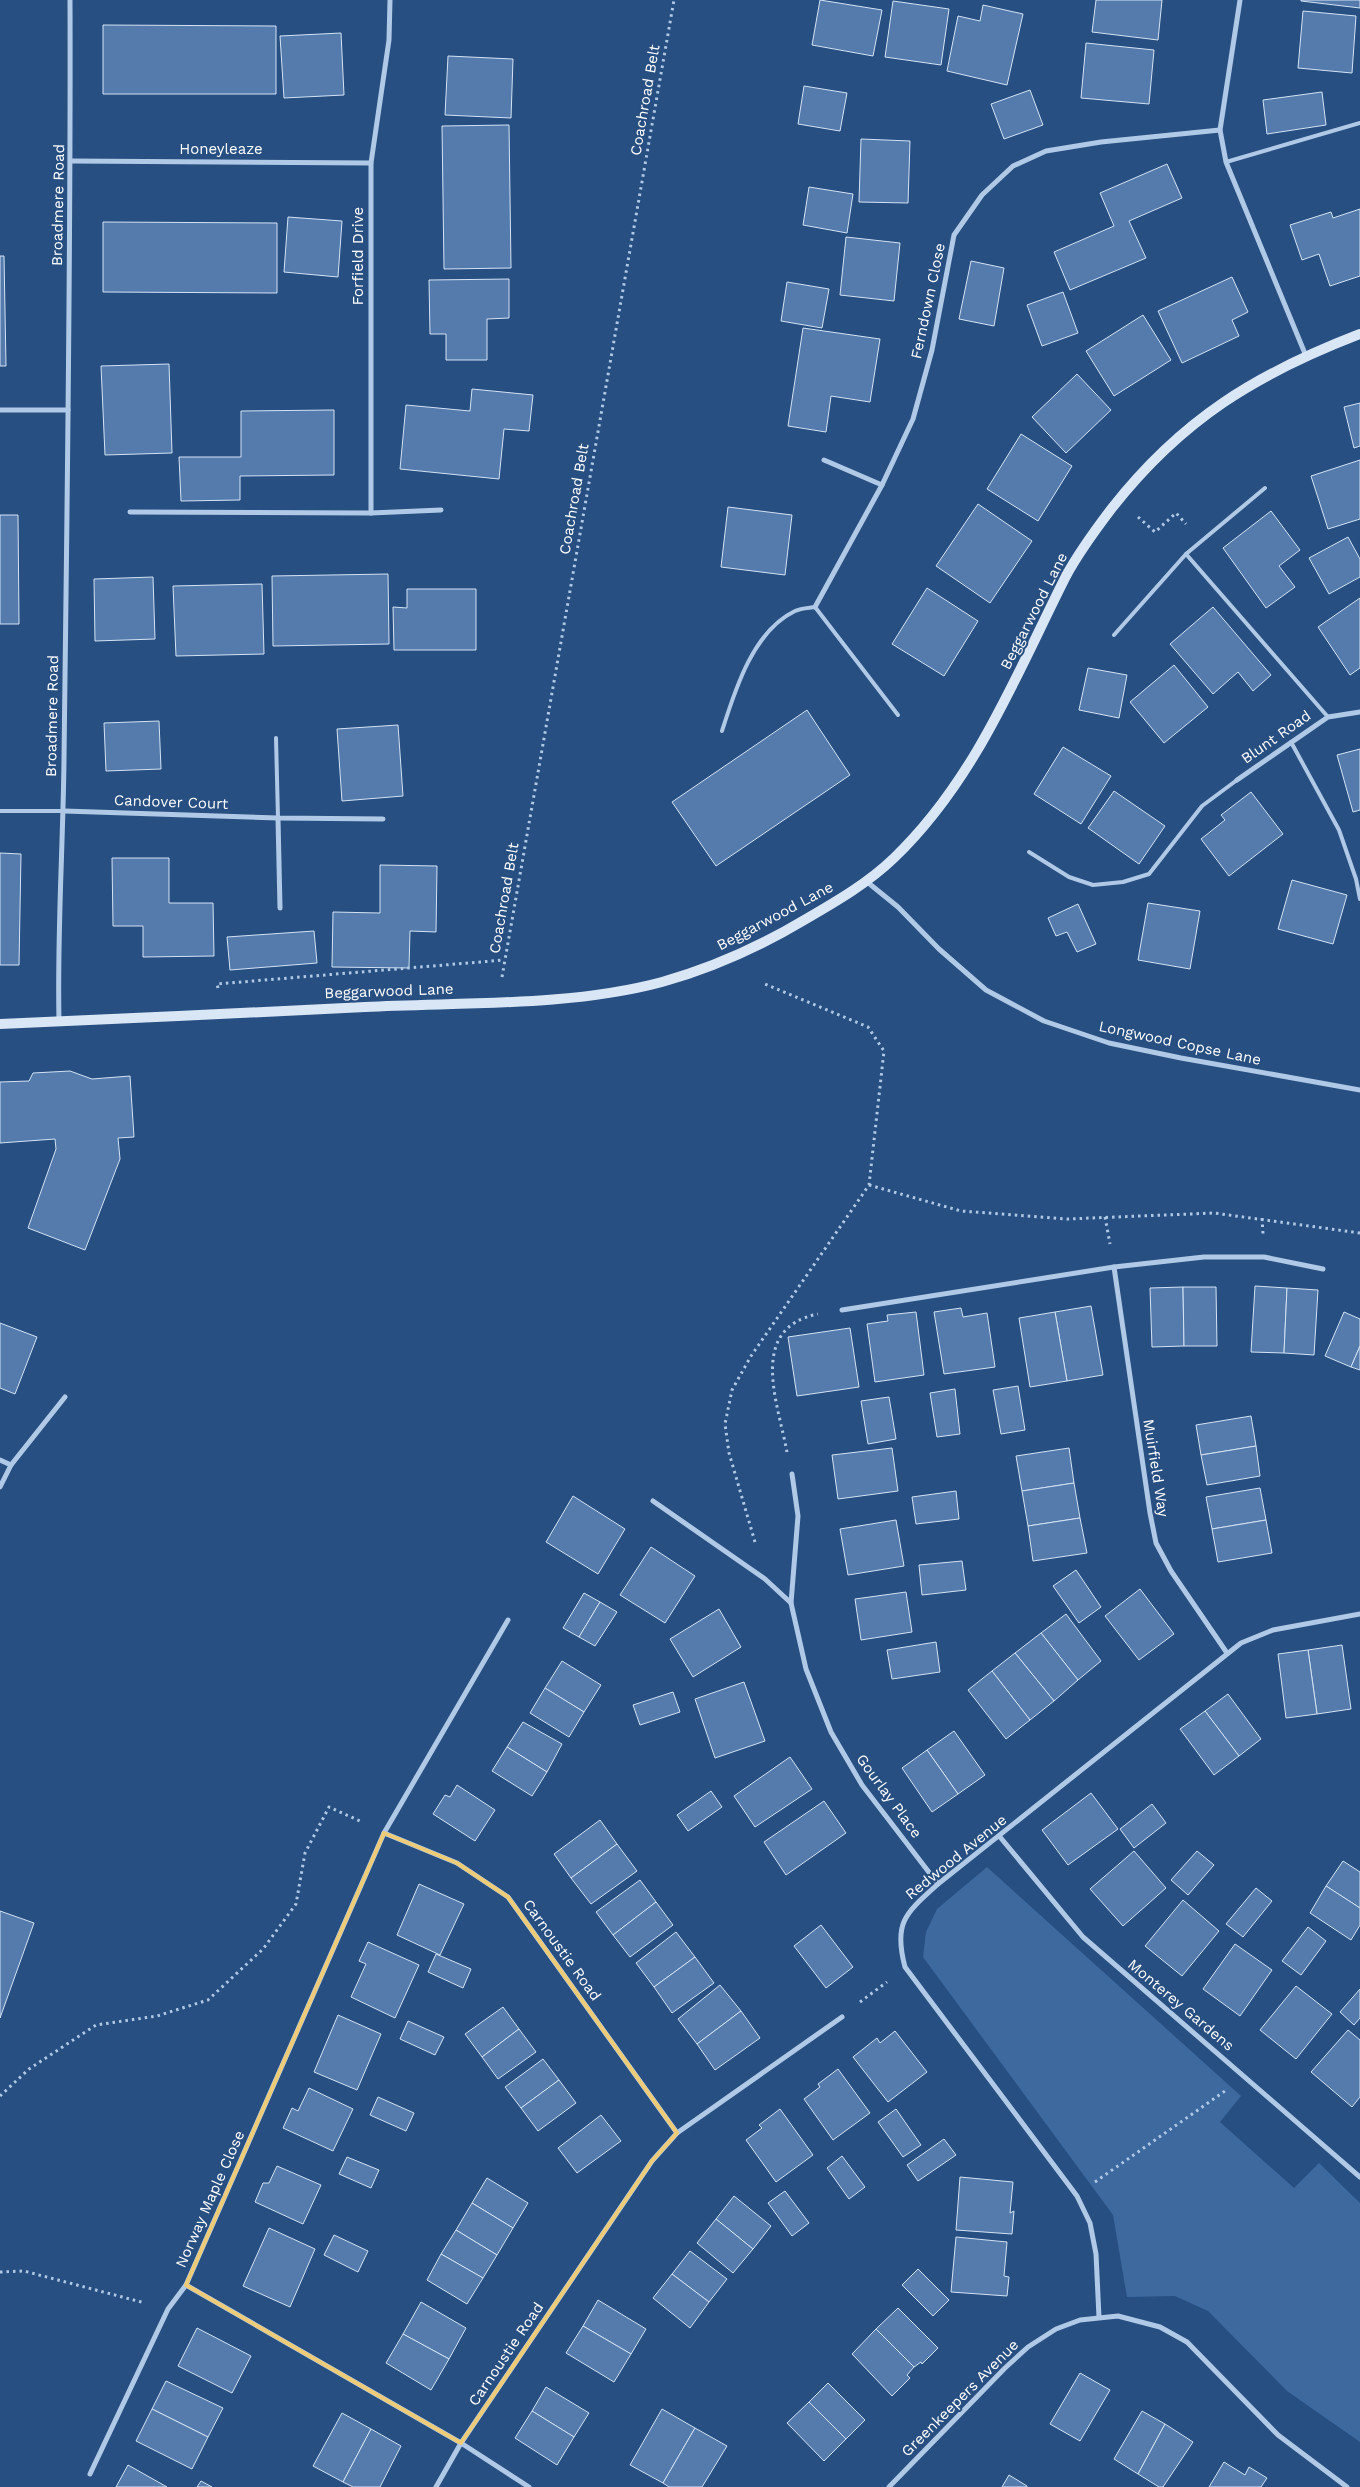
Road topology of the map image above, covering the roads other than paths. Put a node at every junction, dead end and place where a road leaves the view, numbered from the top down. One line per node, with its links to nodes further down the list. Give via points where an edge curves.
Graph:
1 (70, 0): 6 (street, Broadmere Road)
2 (390, 0): 8 (street, Forfield Drive, via 389,40)
3 (1240, 0): 5 (street)
4 (1360, 122): 7 (lane)
5 (1220, 130): 7 (street); 14 (street, Ferndown Close, via 1046,151 1013,166 982,195 954,235 932,350 914,419)
6 (71, 161): 8 (street, Honeyleaze); 12 (street, Broadmere Road)
7 (1226, 162): 10 (street)
8 (371, 163): 18 (street, Forfield Drive)
9 (1360, 334): 10 (street, Beggarwood Lane)
10 (1306, 356): 34 (street, Beggarwood Lane, via 1224,400 1184,430 1146,466 1096,529 1068,574 1009,695 955,785 895,857)
11 (0, 410): 12 (street)
12 (68, 410): 30 (street, Broadmere Road)
13 (824, 460): 14 (street)
14 (882, 485): 20 (street, Ferndown Close)
15 (1265, 488): 19 (lane)
16 (441, 510): 18 (street)
17 (130, 512): 18 (street)
18 (371, 513)
19 (1186, 554): 21 (lane); 24 (lane)
20 (815, 607): 23 (lane); 25 (lane, via 796,610 767,632 738,680)
21 (1114, 635)
22 (1360, 712): 24 (street, Blunt Road)
23 (898, 714)
24 (1328, 717): 27 (street, Blunt Road)
25 (722, 731)
26 (276, 738): 31 (lane)
27 (1290, 742): 28 (street, Blunt Road); 35 (lane, via 1339,830)
28 (1237, 780): 33 (lane, via 1202,806 1149,874 1123,882 1093,885 1069,877)
29 (0, 811): 30 (lane)
30 (64, 811): 31 (street, Candover Court); 37 (street, Broadmere Road)
31 (278, 818): 32 (street, Candover Court); 36 (street)
32 (383, 819)
33 (1029, 852)
34 (866, 882): 37 (street, Beggarwood Lane, via 793,927 713,965 660,982 613,992 498,1002); 39 (street, Longwood Copse Lane, via 898,907 986,990 1044,1021 1109,1043 1154,1053)
35 (1360, 899)
36 (280, 908)
37 (59, 1021): 38 (street, Beggarwood Lane)
38 (0, 1024)
39 (1360, 1090)
40 (1114, 1266): 41 (street, via 1204,1257 1264,1257); 42 (street); 52 (street, Muirfield Way, via 1156,1543 1171,1571)
41 (1323, 1269)
42 (842, 1310)
43 (65, 1397): 45 (street)
44 (0, 1460): 45 (street)
45 (11, 1465): 47 (street)
46 (792, 1474): 49 (street, Gourlay Place, via 798,1516)
47 (0, 1487)
48 (653, 1501): 49 (street, via 765,1579)
49 (791, 1603): 55 (street, Gourlay Place, via 806,1669 831,1732 862,1785)
50 (1360, 1614): 52 (street, Redwood Avenue, via 1273,1630)
51 (508, 1620): 53 (street, Norway Maple Close)
52 (1227, 1653): 54 (street, Redwood Avenue)
53 (384, 1832): 57 (street, Carnoustie Road, via 457,1863 508,1897); 59 (street, Norway Maple Close)
54 (1000, 1837): 55 (street, Redwood Avenue); 58 (street, Monterey Gardens, via 1083,1937)
55 (938, 1884): 60 (street, Redwood Avenue, via 910,1909 902,1927 900,1948 905,1967 1077,2196 1090,2223 1096,2254)
56 (842, 2017): 57 (street, Carnoustie Road)
57 (677, 2133): 61 (street, Carnoustie Road, via 652,2162)
58 (1360, 2177)
59 (186, 2285): 61 (street, Norway Maple Close); 62 (street, via 168,2309)
60 (1099, 2317): 65 (street, Greenkeepers Avenue, via 1056,2329 1028,2347); 66 (street, Greenkeepers Avenue, via 1118,2316 1142,2321 1187,2342 1278,2435)
61 (461, 2444): 63 (street, Carnoustie Road); 64 (street)
62 (90, 2474)
63 (436, 2487)
64 (529, 2487)
65 (889, 2487)
66 (1347, 2487)

